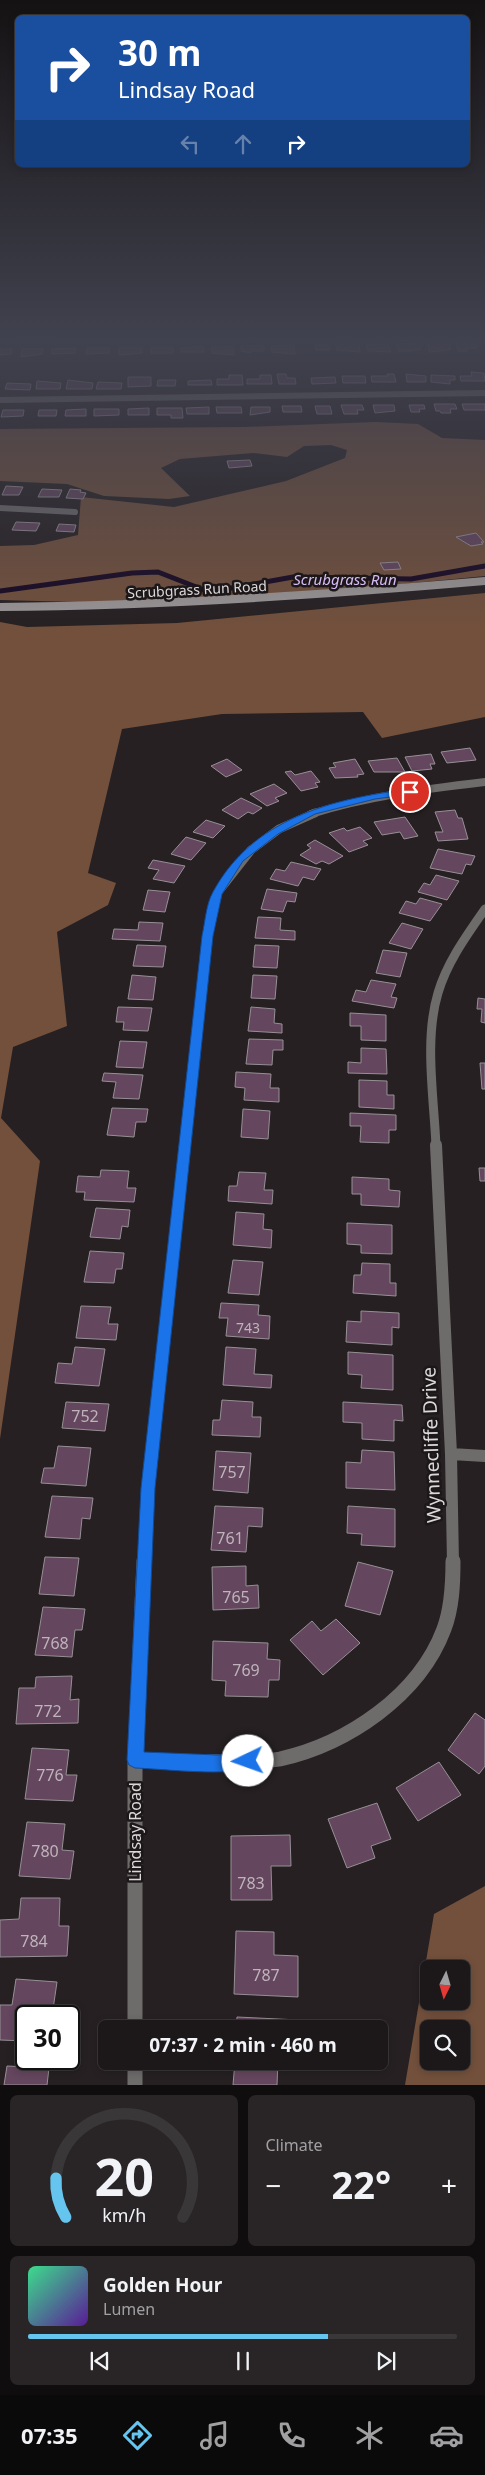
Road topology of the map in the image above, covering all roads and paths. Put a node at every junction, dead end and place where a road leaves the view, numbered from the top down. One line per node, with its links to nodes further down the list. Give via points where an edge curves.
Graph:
1 (0, 508): 2 (street)
2 (75, 512)
3 (485, 581): 4 (street, Scrubgrass Run Road, via 245,600)
4 (0, 607)
5 (483, 786): 9 (street, Lindsay Road, via 375,796 311,812 274,832 239,860 217,894 208,936 148,1488)
6 (485, 909): 7 (street, Wynnecliffe Drive, via 456,950 441,980 432,1022)
7 (452, 1454): 8 (street); 9 (street, Wynnecliffe Drive, via 454,1588 444,1629 406,1690 332,1742 279,1759 217,1763)
8 (485, 1456)
9 (135, 1760): 10 (street, Lindsay Road)
10 (135, 2020)
11 (135, 2070): 12 (street)
12 (134, 2085)

